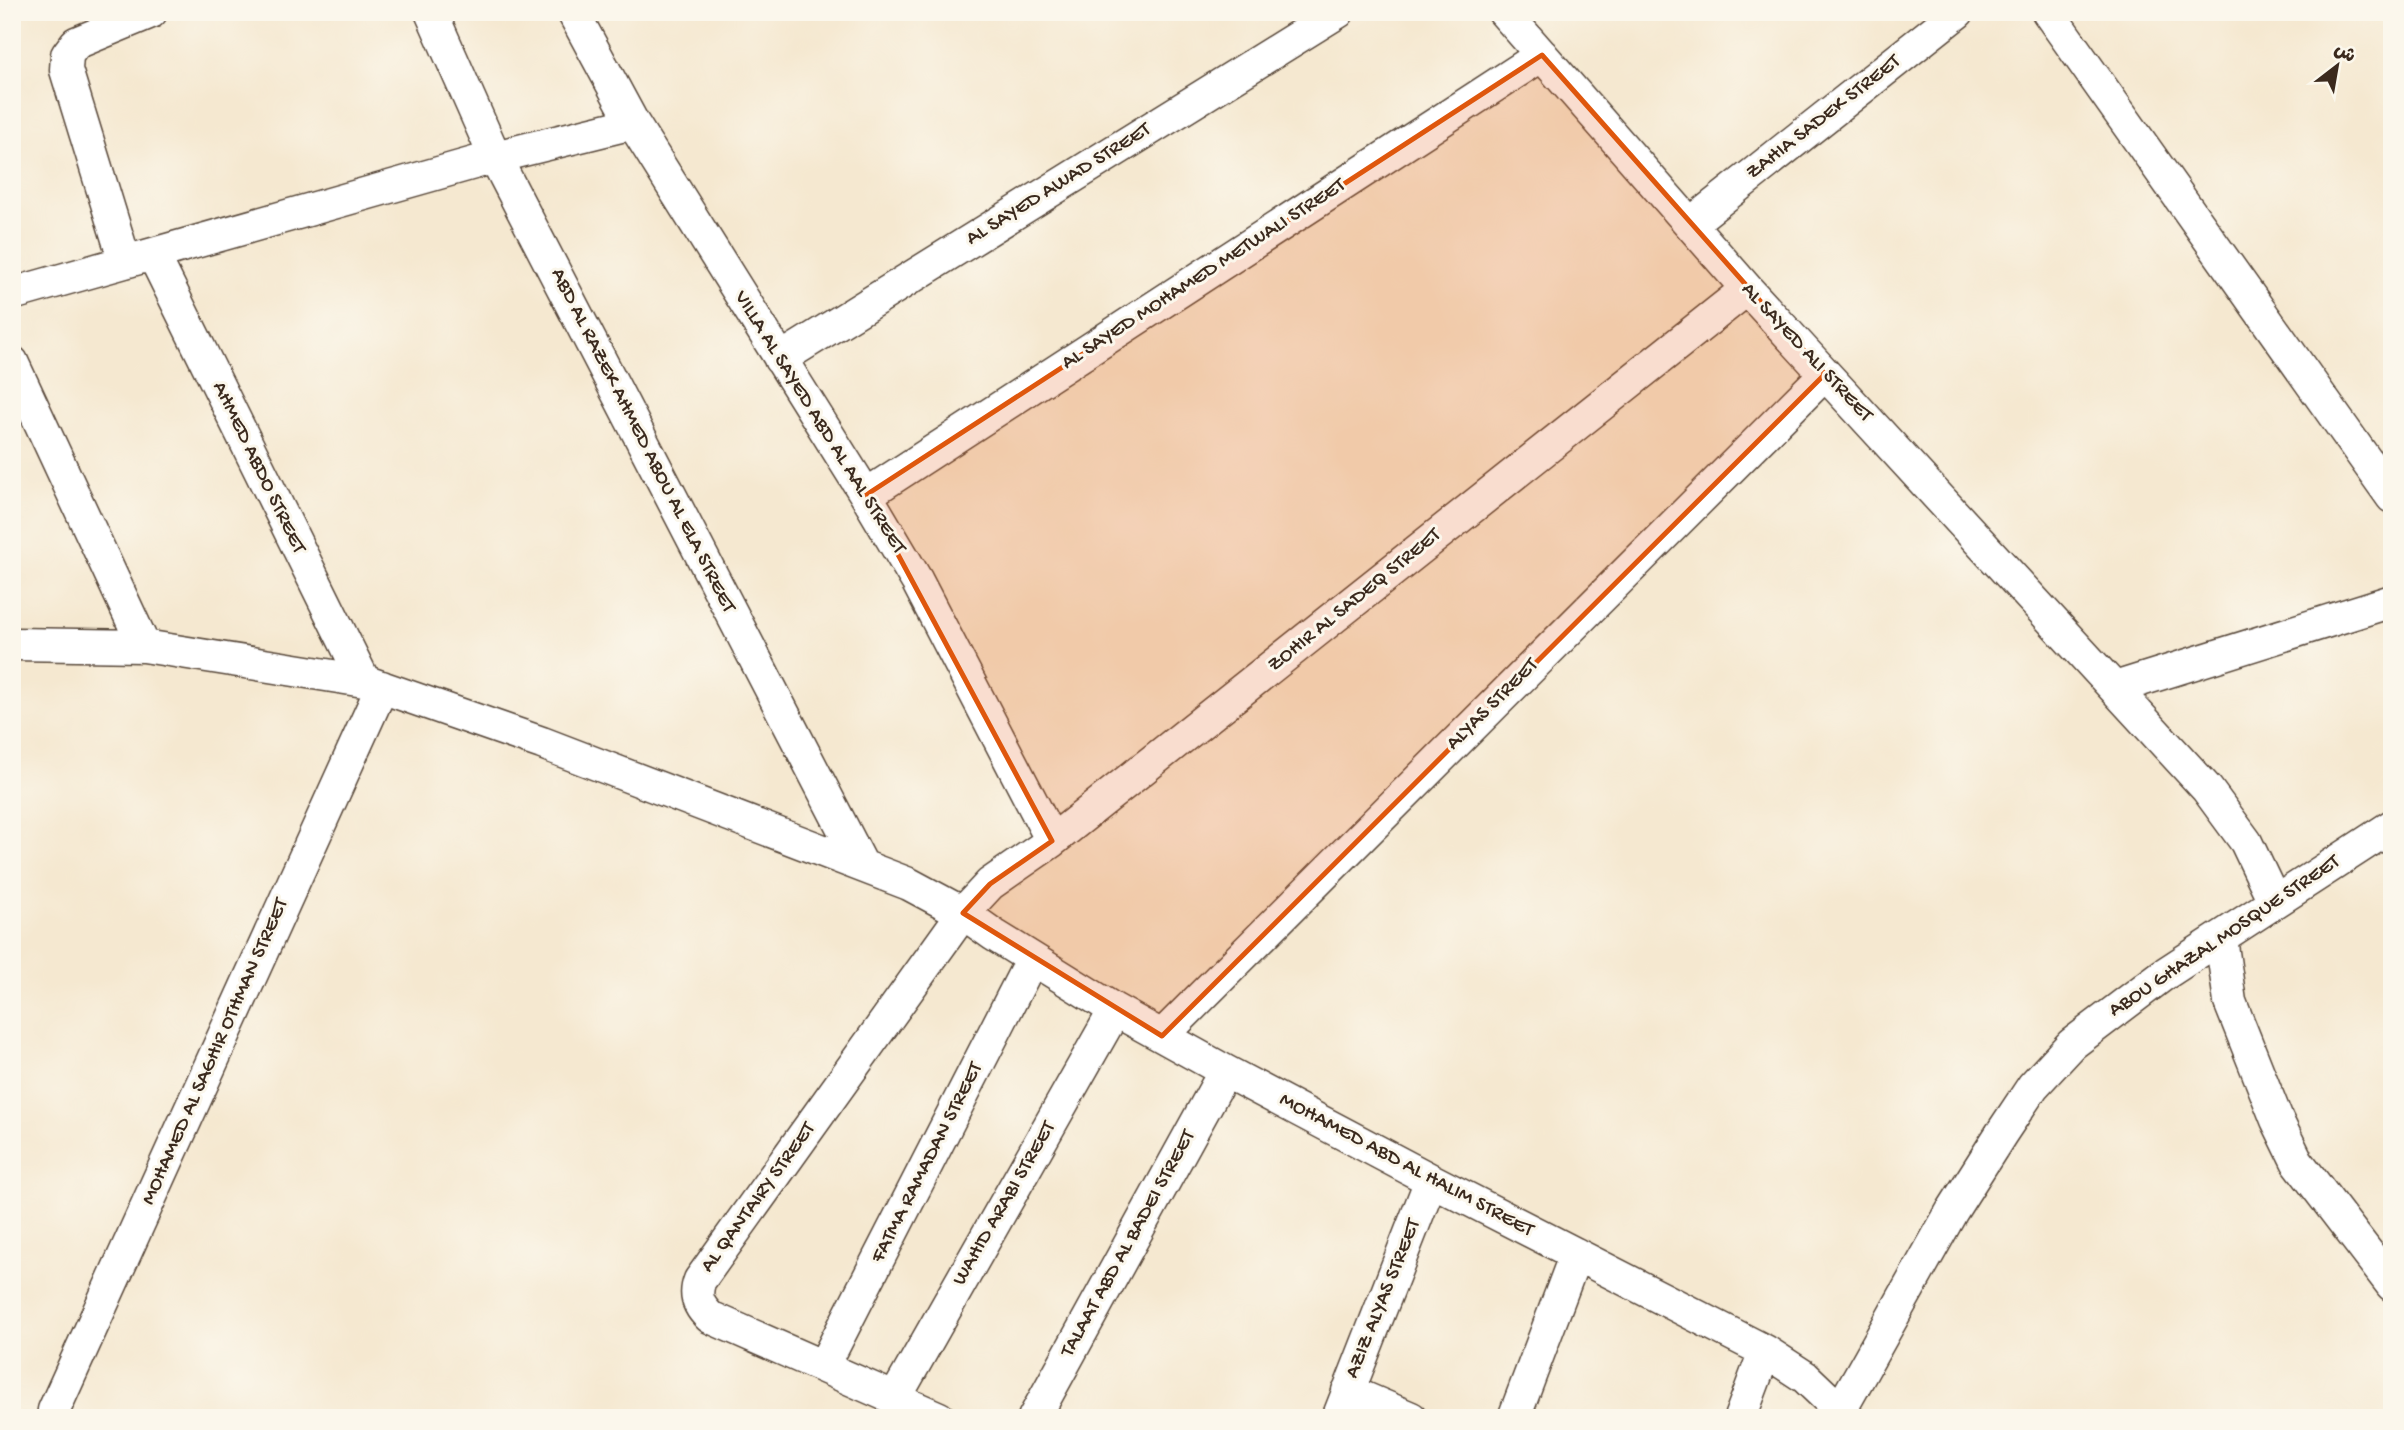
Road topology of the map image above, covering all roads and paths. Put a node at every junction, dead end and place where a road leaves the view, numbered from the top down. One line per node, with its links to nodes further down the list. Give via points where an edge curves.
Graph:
1 (151, 12): 12 (street, AHMED ABDO STREET, via 76,43 67,55 66,70)
2 (431, 12): 10 (street, ABD AL RAZEK AHMED ABOU AL ELA STREET)
3 (573, 12): 9 (street, VILLA AL SAYED ABD AL AAL STREET)
4 (1338, 12): 15 (street, AL SAYED AWAD STREET)
5 (1504, 12): 8 (street, AL SAYED ALI STREET)
6 (1958, 12): 11 (street, ZAHIA SADEK STREET)
7 (2048, 12): 19 (street)
8 (1542, 55): 11 (street, AL SAYED ALI STREET); 18 (street, AL SAYED MOHAMED METWALI STREET)
9 (633, 123): 10 (street); 15 (street, VILLA AL SAYED ABD AL AAL STREET)
10 (495, 157): 12 (street); 27 (street, ABD AL RAZEK AHMED ABOU AL ELA STREET)
11 (1690, 224): 13 (street, AL SAYED ALI STREET)
12 (139, 258): 14 (street); 23 (street, AHMED ABDO STREET)
13 (1747, 289): 17 (street, AL SAYED ALI STREET); 26 (street, ZOHIR AL SADEQ STREET)
14 (12, 294)
15 (780, 359): 18 (street, VILLA AL SAYED ABD AL AAL STREET)
16 (12, 362): 22 (street)
17 (1825, 374): 24 (street, AL SAYED ALI STREET); 33 (street, ALYAS STREET)
18 (866, 495): 26 (street, VILLA AL SAYED ABD AL AAL STREET, via 917,581)
19 (2392, 497)
20 (2392, 601): 24 (street)
21 (12, 644): 22 (street, MOHAMED ABD AL HALIM STREET)
22 (144, 646): 23 (street, MOHAMED ABD AL HALIM STREET)
23 (373, 684): 27 (street, MOHAMED ABD AL HALIM STREET); 43 (street, MOHAMED AL SAGHIR OTHMAN STREET)
24 (2115, 688): 28 (street, AL SAYED ALI STREET, via 2228,814)
25 (2392, 826): 28 (street, ABOU GHAZAL MOSQUE STREET)
26 (1052, 841): 29 (street, ZOHIR AL SADEQ STREET, via 990,884)
27 (862, 865): 29 (street, MOHAMED ABD AL HALIM STREET)
28 (2274, 901): 30 (street, ABOU GHAZAL MOSQUE STREET)
29 (963, 913): 31 (street, MOHAMED ABD AL HALIM STREET); 39 (street, AL QANTAIRY STREET, via 697,1289 697,1300 710,1317)
30 (2221, 938): 37 (street, via 2230,1002 2287,1141 2297,1161); 42 (street, ABOU GHAZAL MOSQUE STREET, via 2072,1044 2033,1087 1952,1211)
31 (1032, 959): 32 (street, MOHAMED ABD AL HALIM STREET); 39 (street, FATMA RAMADAN STREET)
32 (1115, 1010): 33 (street, MOHAMED ABD AL HALIM STREET); 40 (street, WAHID ARABI STREET)
33 (1162, 1035): 34 (street, MOHAMED ABD AL HALIM STREET)
34 (1225, 1070): 35 (street, MOHAMED ABD AL HALIM STREET); 45 (street, TALAAT ABD AL BADEI STREET)
35 (1432, 1180): 36 (street, MOHAMED ABD AL HALIM STREET); 41 (street, AZIZ ALYAS STREET)
36 (1576, 1254): 38 (street, MOHAMED ABD AL HALIM STREET); 47 (street)
37 (2392, 1285)
38 (1765, 1351): 42 (street, MOHAMED ABD AL HALIM STREET, via 1805,1377); 48 (street)
39 (823, 1367): 40 (street, AL QANTAIRY STREET)
40 (895, 1398): 44 (street, AL QANTAIRY STREET)
41 (1343, 1404): 46 (street)
42 (1844, 1413)
43 (53, 1418)
44 (939, 1418)
45 (1034, 1418)
46 (1411, 1418)
47 (1514, 1418)
48 (1740, 1418)

